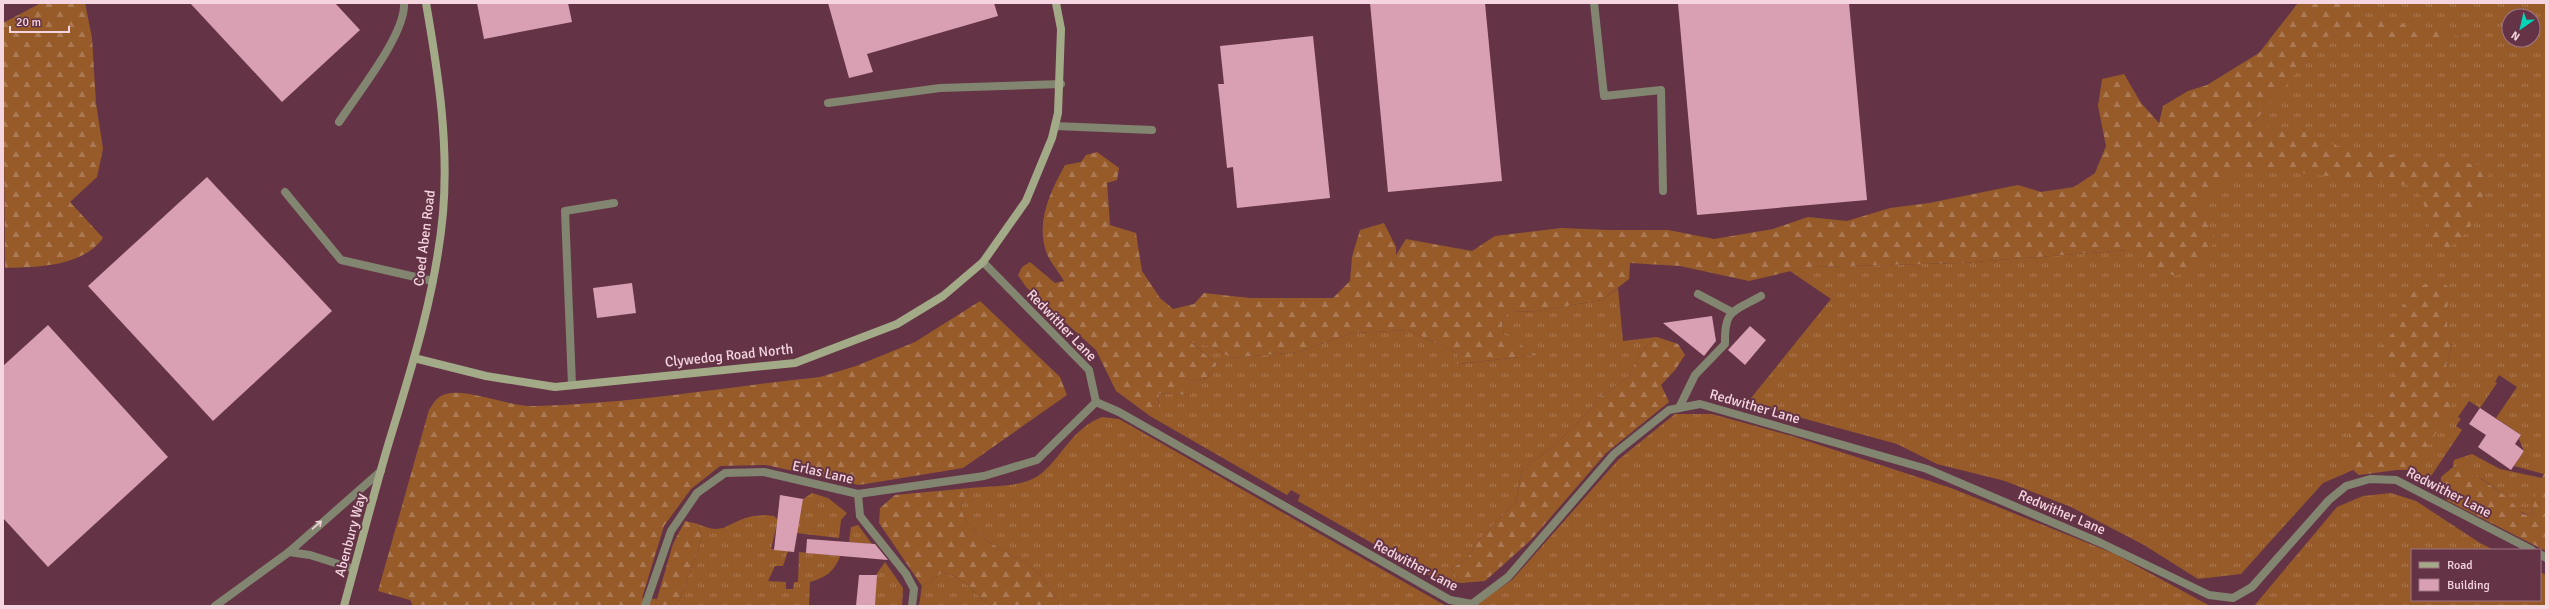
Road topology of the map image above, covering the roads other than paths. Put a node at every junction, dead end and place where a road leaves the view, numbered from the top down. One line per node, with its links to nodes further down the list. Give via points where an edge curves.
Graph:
1 (404, 3): 7 (street, via 404,13 394,37)
2 (426, 3): 14 (street, Coed Aben Road, via 440,86 445,150 443,212)
3 (1056, 3): 5 (street, Clywedog Road North, via 1061,29)
4 (1594, 3): 10 (street, via 1604,96 1661,90)
5 (1061, 84): 6 (street, via 940,88); 8 (street, Clywedog Road North)
6 (828, 103)
7 (339, 122)
8 (1055, 126): 9 (street); 13 (street, Clywedog Road North, via 1026,201)
9 (1152, 130)
10 (1663, 191)
11 (286, 192): 14 (street, via 341,260)
12 (614, 203): 19 (street, via 565,211)
13 (983, 262): 19 (street, Clywedog Road North, via 943,296 897,324 795,363); 20 (street, Redwither Lane, via 1089,370)
14 (433, 281): 18 (street, Coed Aben Road)
15 (1698, 294): 17 (street)
16 (1762, 296): 17 (street)
17 (1732, 312): 21 (street, via 1724,326 1725,344 1694,375)
18 (414, 358): 19 (street, Clywedog Road North, via 486,376 555,387); 22 (street, Coed Aben Road)
19 (572, 385)
20 (1096, 402): 21 (street, Redwither Lane, via 1126,416 1450,600 1472,604 1508,576 1614,454 1669,410); 23 (street, Erlas Lane, via 1038,460 984,476)
21 (1679, 408): 24 (street, Redwither Lane, via 1700,404 1927,469 2101,543 2209,595 2222,598 2233,598 2252,587 2329,500 2346,486 2370,478 2396,480)
22 (381, 471): 25 (street, one-way to 22); 26 (street, Abenbury Way)
23 (858, 494): 29 (street, Erlas Lane, via 764,472 724,473 697,493 671,532); 30 (street, via 860,516 906,574 914,589)
24 (2530, 549)
25 (289, 552): 26 (street, via 310,555); 27 (street)
26 (354, 569): 28 (street, Abenbury Way)
27 (215, 606)
28 (344, 606)
29 (645, 606)
30 (912, 606)

